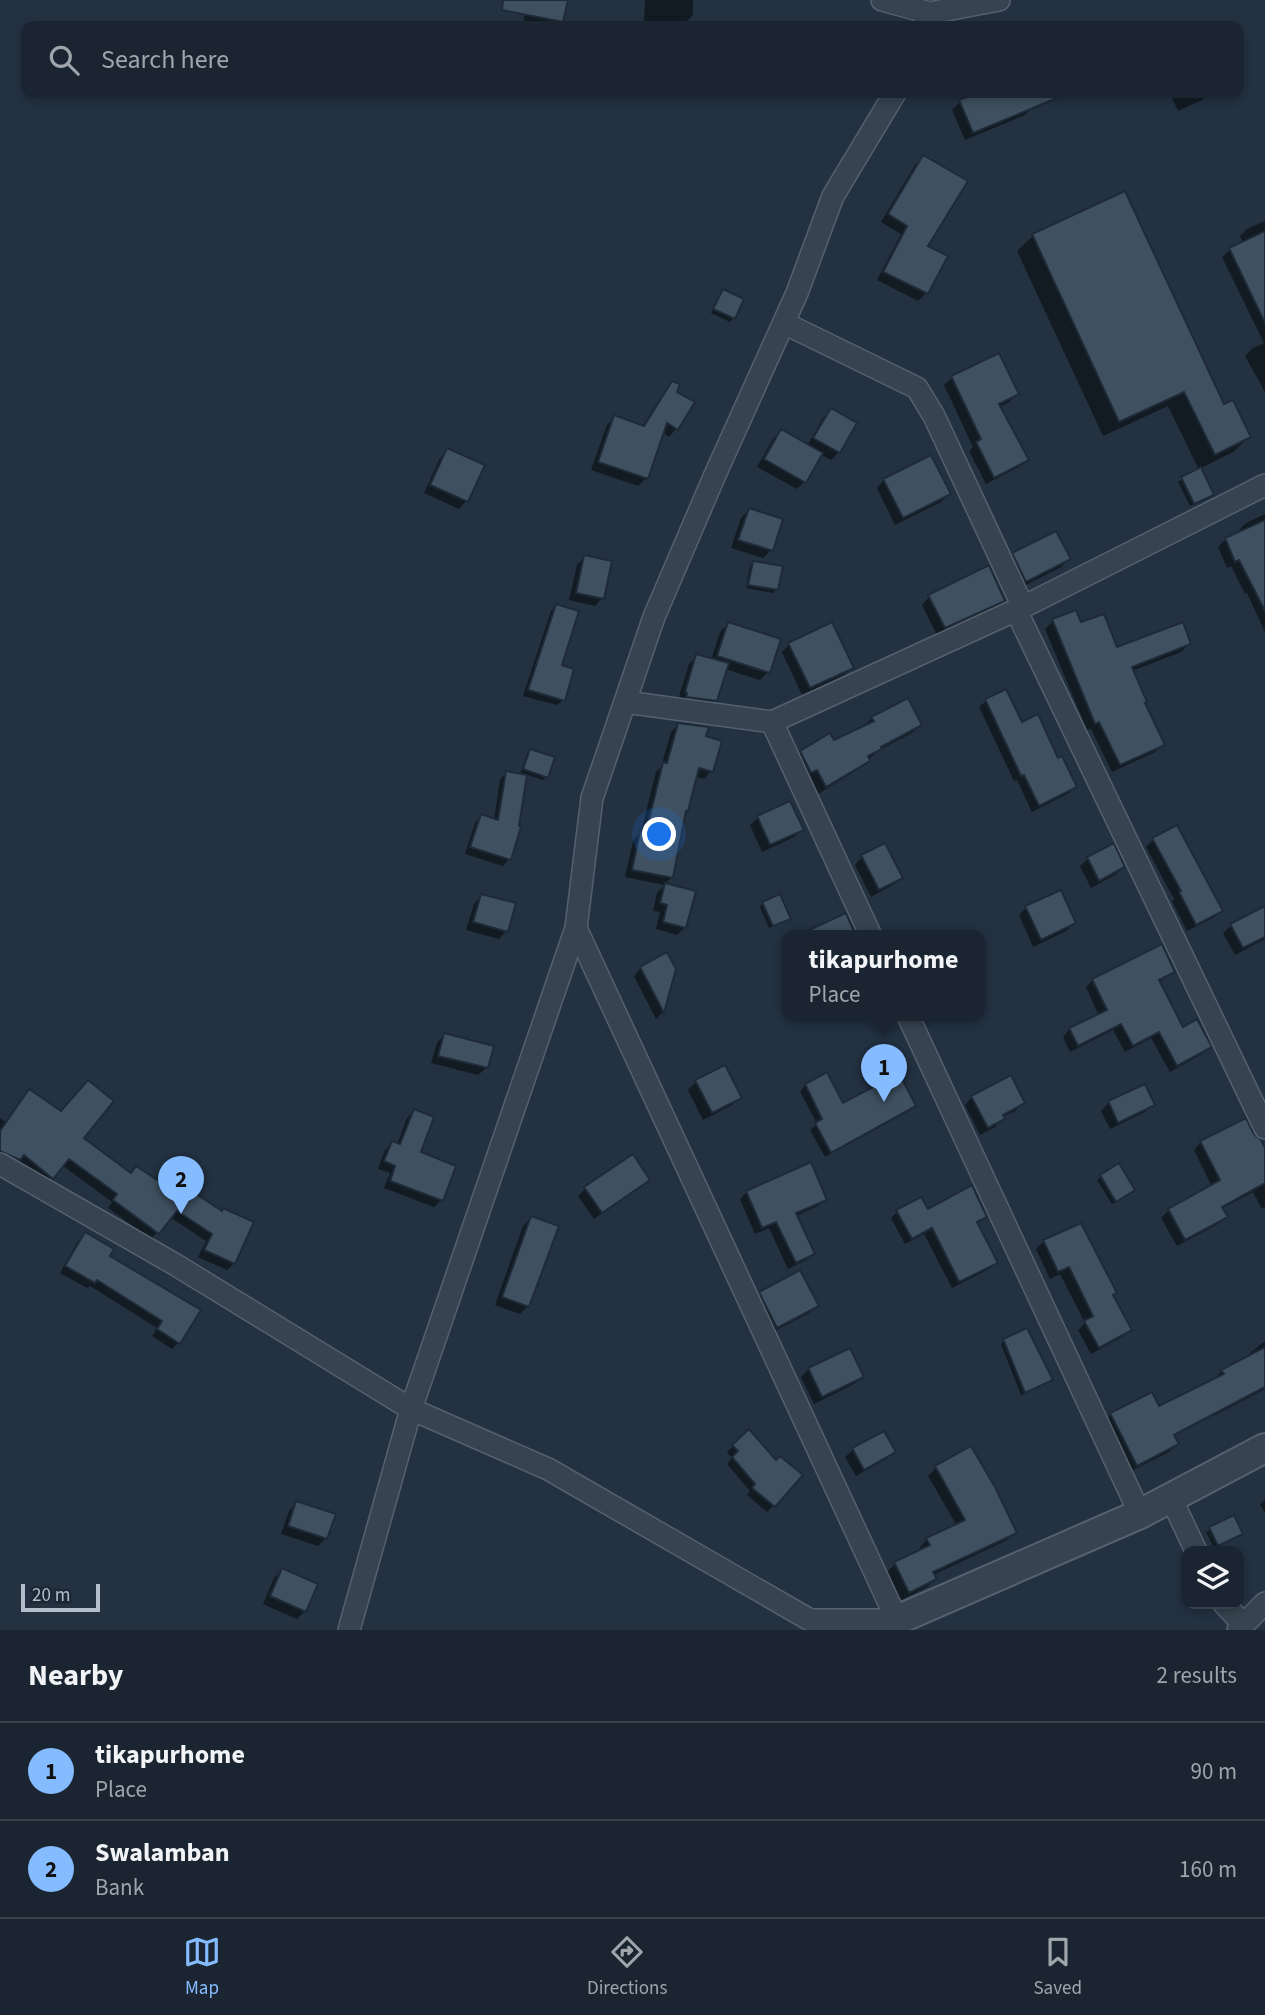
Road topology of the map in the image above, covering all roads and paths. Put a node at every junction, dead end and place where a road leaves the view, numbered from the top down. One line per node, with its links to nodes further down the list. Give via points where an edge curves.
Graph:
1 (882, 0): 3 (street)
2 (999, 0): 3 (street)
3 (927, 19)
4 (892, 98): 5 (street, via 833,196)
5 (784, 323): 7 (street, via 917,388 934,416); 8 (street, via 654,617)
6 (1265, 485): 7 (street)
7 (1020, 609): 9 (street); 13 (street)
8 (625, 702): 9 (street); 10 (street, via 592,799)
9 (772, 722): 11 (street)
10 (576, 928): 15 (street); 22 (street)
11 (868, 930)
12 (910, 1021): 18 (street)
13 (1265, 1128)
14 (0, 1164): 15 (street)
15 (411, 1409): 22 (street, via 548,1469 810,1620); 24 (street)
16 (1265, 1448): 17 (street)
17 (1171, 1498): 18 (street); 19 (street)
18 (1140, 1514): 22 (street)
19 (1194, 1546)
20 (1265, 1603): 23 (street)
21 (1228, 1609): 23 (street)
22 (889, 1625)
23 (1241, 1627)
24 (349, 1630)

